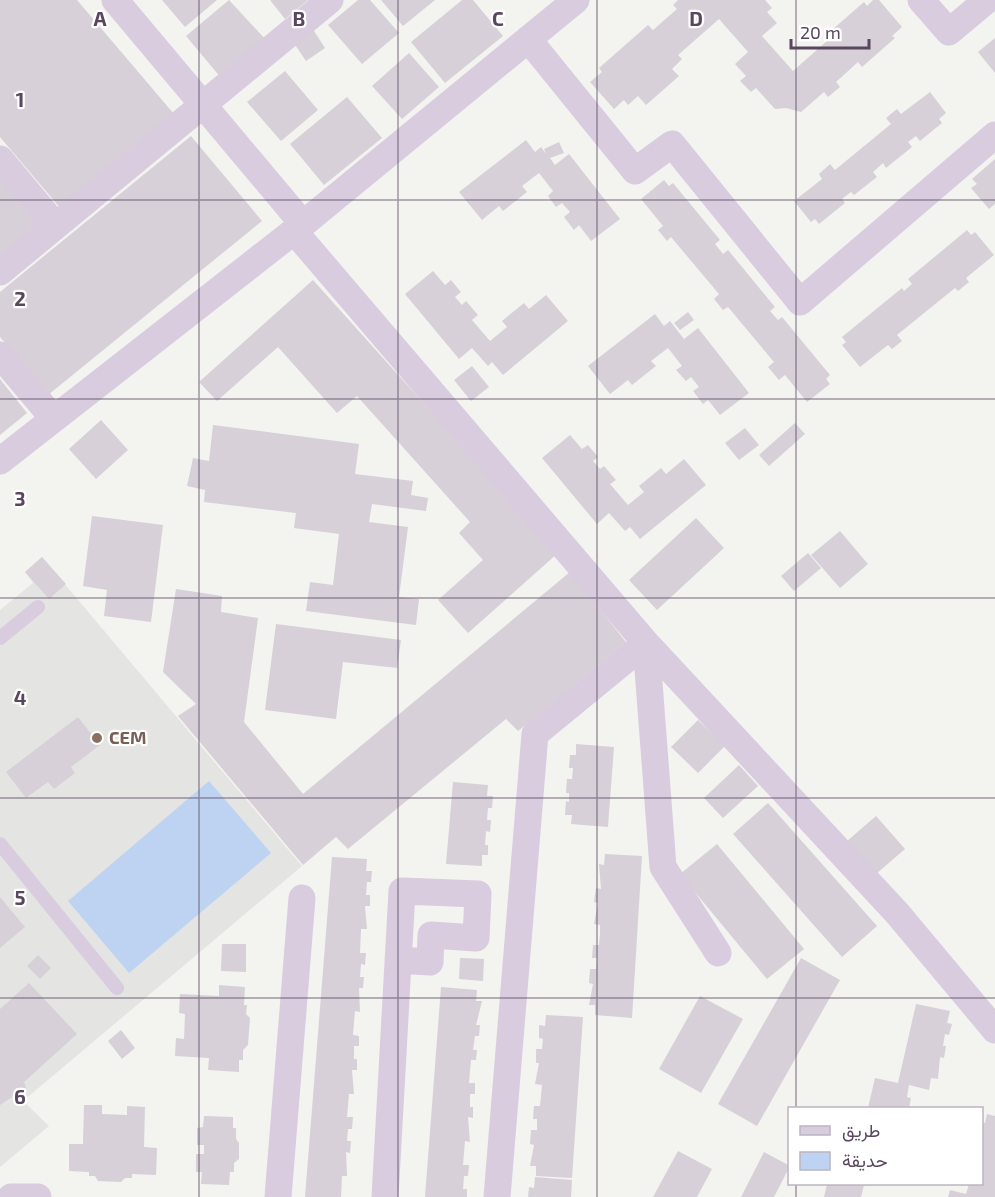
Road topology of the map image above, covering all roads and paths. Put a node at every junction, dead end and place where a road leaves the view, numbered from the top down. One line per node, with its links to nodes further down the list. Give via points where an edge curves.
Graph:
1 (115, 0): 7 (street)
2 (330, 0): 7 (street)
3 (576, 0): 6 (street)
4 (921, 0): 5 (street, via 949,33)
5 (987, 0)
6 (528, 39): 8 (street, via 635,171 672,144 800,302); 11 (street)
7 (204, 105): 10 (street); 11 (street)
8 (995, 135)
9 (0, 159): 10 (street)
10 (55, 225): 12 (street)
11 (299, 228): 14 (street); 18 (street)
12 (0, 272)
13 (0, 355): 14 (street)
14 (54, 419): 15 (street)
15 (0, 461)
16 (38, 607): 17 (lane)
17 (0, 638)
18 (646, 643): 21 (street, via 663,867); 24 (street, via 897,913); 29 (street, via 535,734)
19 (0, 844): 23 (lane)
20 (302, 897): 27 (street)
21 (718, 953)
22 (398, 960): 28 (street)
23 (117, 988)
24 (995, 1030)
25 (11, 1197): 26 (street)
26 (38, 1197)
27 (278, 1197)
28 (385, 1197)
29 (497, 1197)

